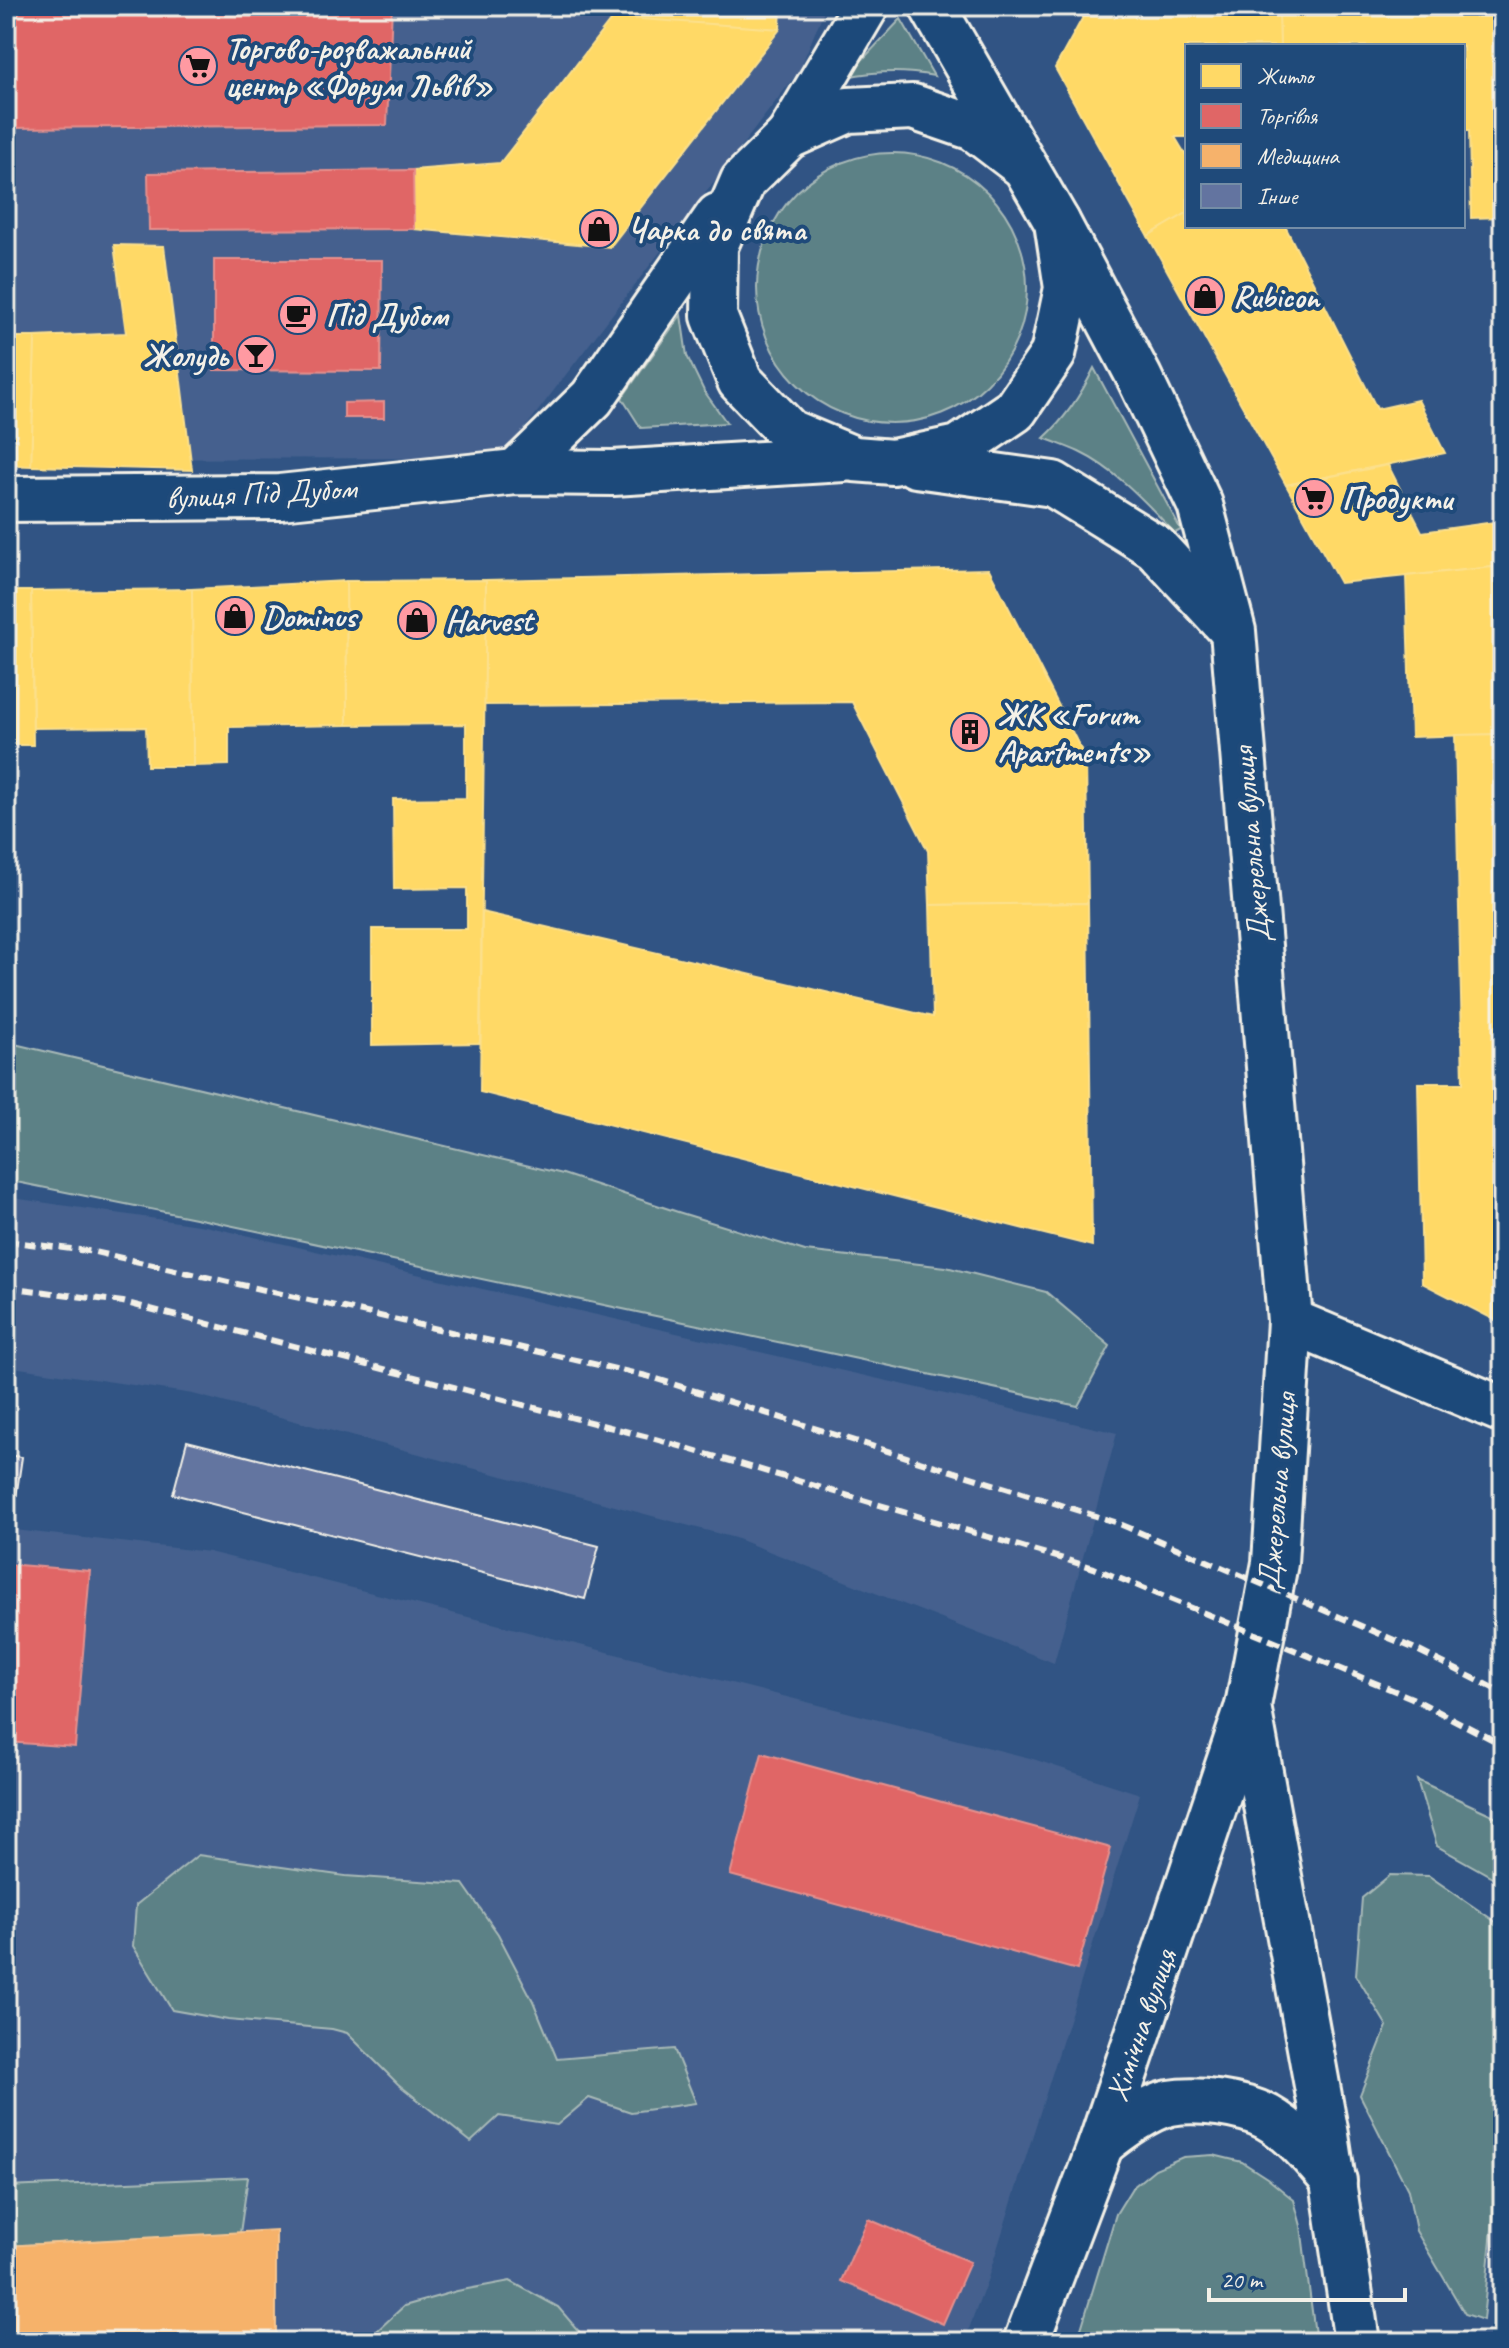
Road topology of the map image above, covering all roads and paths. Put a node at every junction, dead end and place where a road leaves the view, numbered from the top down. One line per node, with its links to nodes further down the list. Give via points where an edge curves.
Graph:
1 (866, 6): 3 (street)
2 (932, 6): 4 (street)
3 (789, 136): 4 (street, via 848,110 913,107 974,128); 5 (street)
4 (1025, 167): 6 (street, Джерельна вулиця)
5 (743, 181): 7 (street, via 715,246 714,316 740,381 789,432); 8 (street, via 592,398)
6 (1057, 222): 7 (street, via 1067,288 1059,328 1053,354 1015,410 959,448); 10 (street, Джерельна вулиця, via 1200,505)
7 (874, 460): 8 (street, вулиця Під Дубом, via 613,473); 10 (street, via 1053,484 1155,547)
8 (516, 472): 9 (street, вулиця Під Дубом, via 280,497)
9 (6, 499)
10 (1233, 631): 11 (street, Джерельна вулиця)
11 (1290, 1321): 12 (street); 13 (street, Джерельна вулиця, via 1275,1563)
12 (1503, 1410)
13 (1248, 1706): 14 (street, Хімічна вулиця); 15 (street, Джерельна вулиця)
14 (1101, 2144): 15 (street, via 1168,2103 1234,2105 1267,2117 1301,2143); 16 (street, Хімічна вулиця)
15 (1334, 2181): 17 (street, Джерельна вулиця)
16 (1026, 2342)
17 (1357, 2342)

